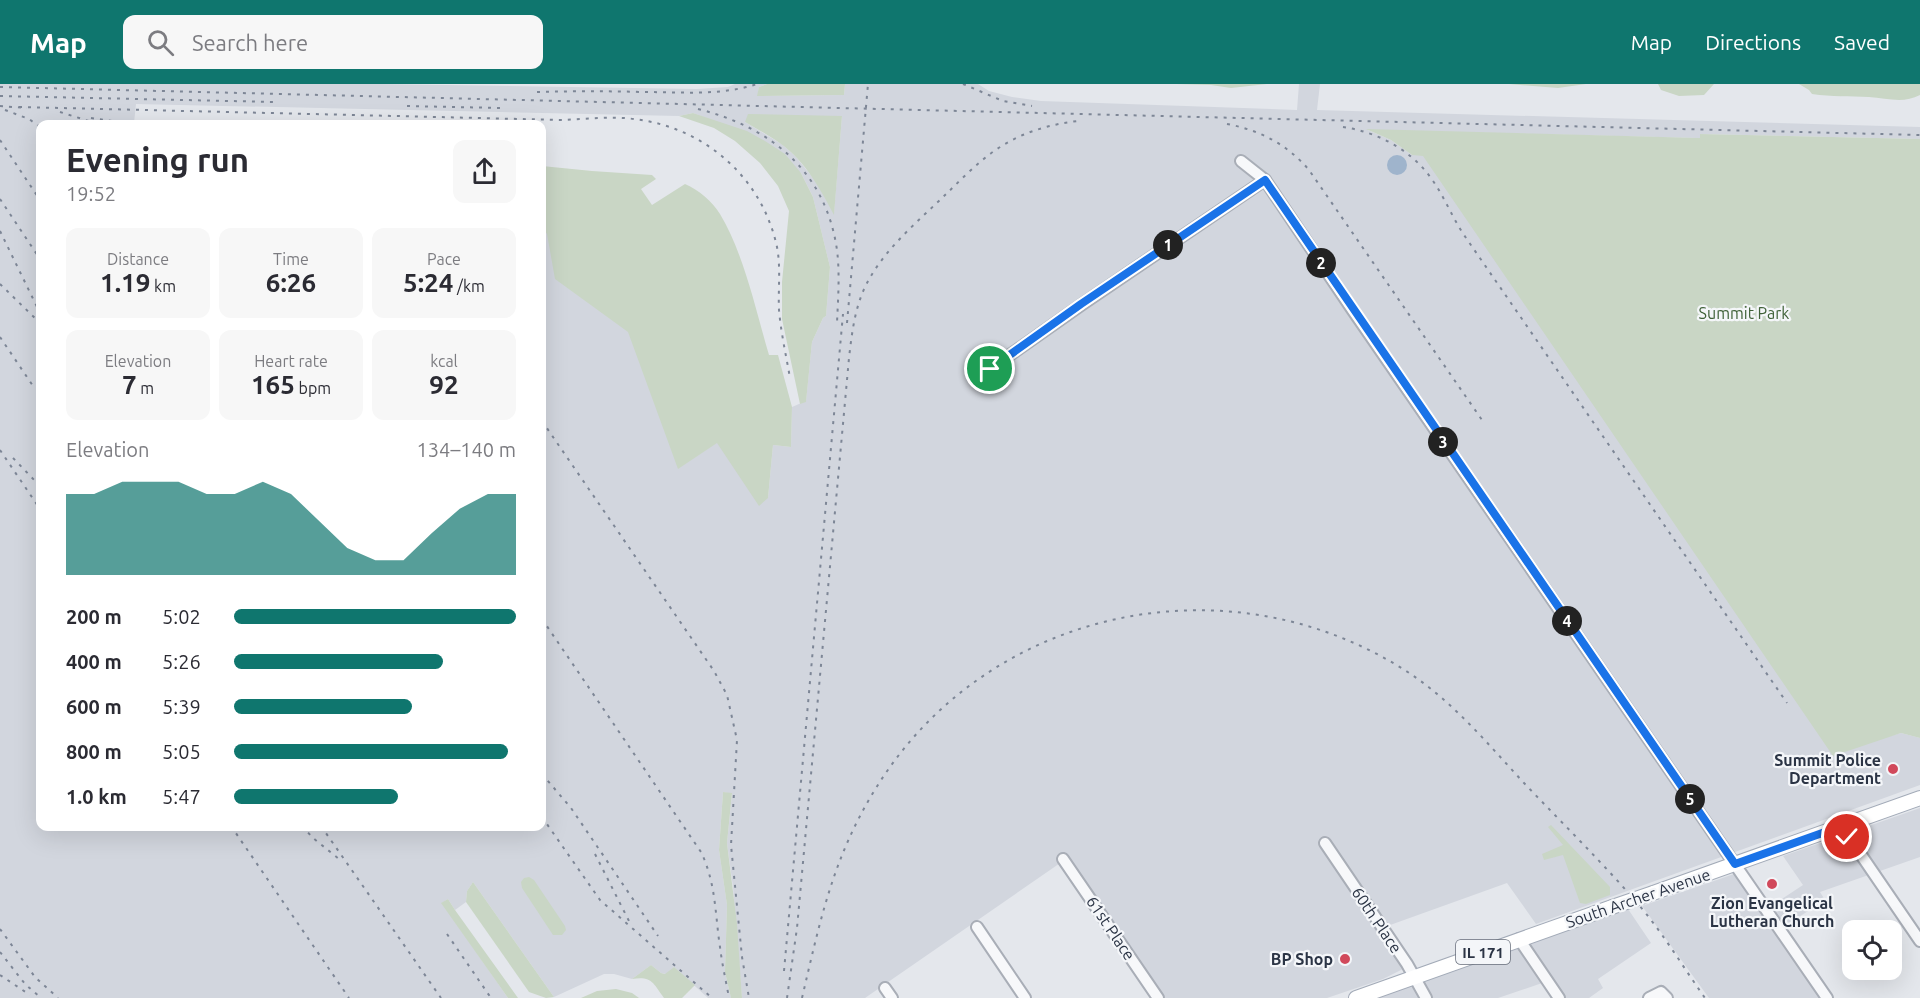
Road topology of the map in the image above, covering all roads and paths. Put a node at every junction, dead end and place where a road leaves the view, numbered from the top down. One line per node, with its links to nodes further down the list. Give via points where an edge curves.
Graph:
1 (1241, 161): 2 (street)
2 (1265, 180): 3 (street); 8 (street)
3 (990, 369)
4 (1920, 798): 5 (main road, South Archer Avenue / IL 171)
5 (1842, 826): 8 (main road, South Archer Avenue / IL 171); 11 (street)
6 (1325, 843): 12 (street, 60th Place)
7 (1063, 859): 15 (street, 61st Place)
8 (1735, 864): 10 (main road, South Archer Avenue / IL 171, bridge); 20 (street)
9 (977, 927): 14 (street)
10 (1519, 939): 12 (main road, South Archer Avenue / IL 171); 18 (street)
11 (1920, 941)
12 (1414, 976): 16 (main road, South Archer Avenue / IL 171); 17 (street, 60th Place)
13 (1666, 997): 19 (street, via 1661,992)
14 (1025, 998)
15 (1158, 998)
16 (1356, 998)
17 (1426, 998)
18 (1559, 998)
19 (1649, 998)
20 (1827, 998)

